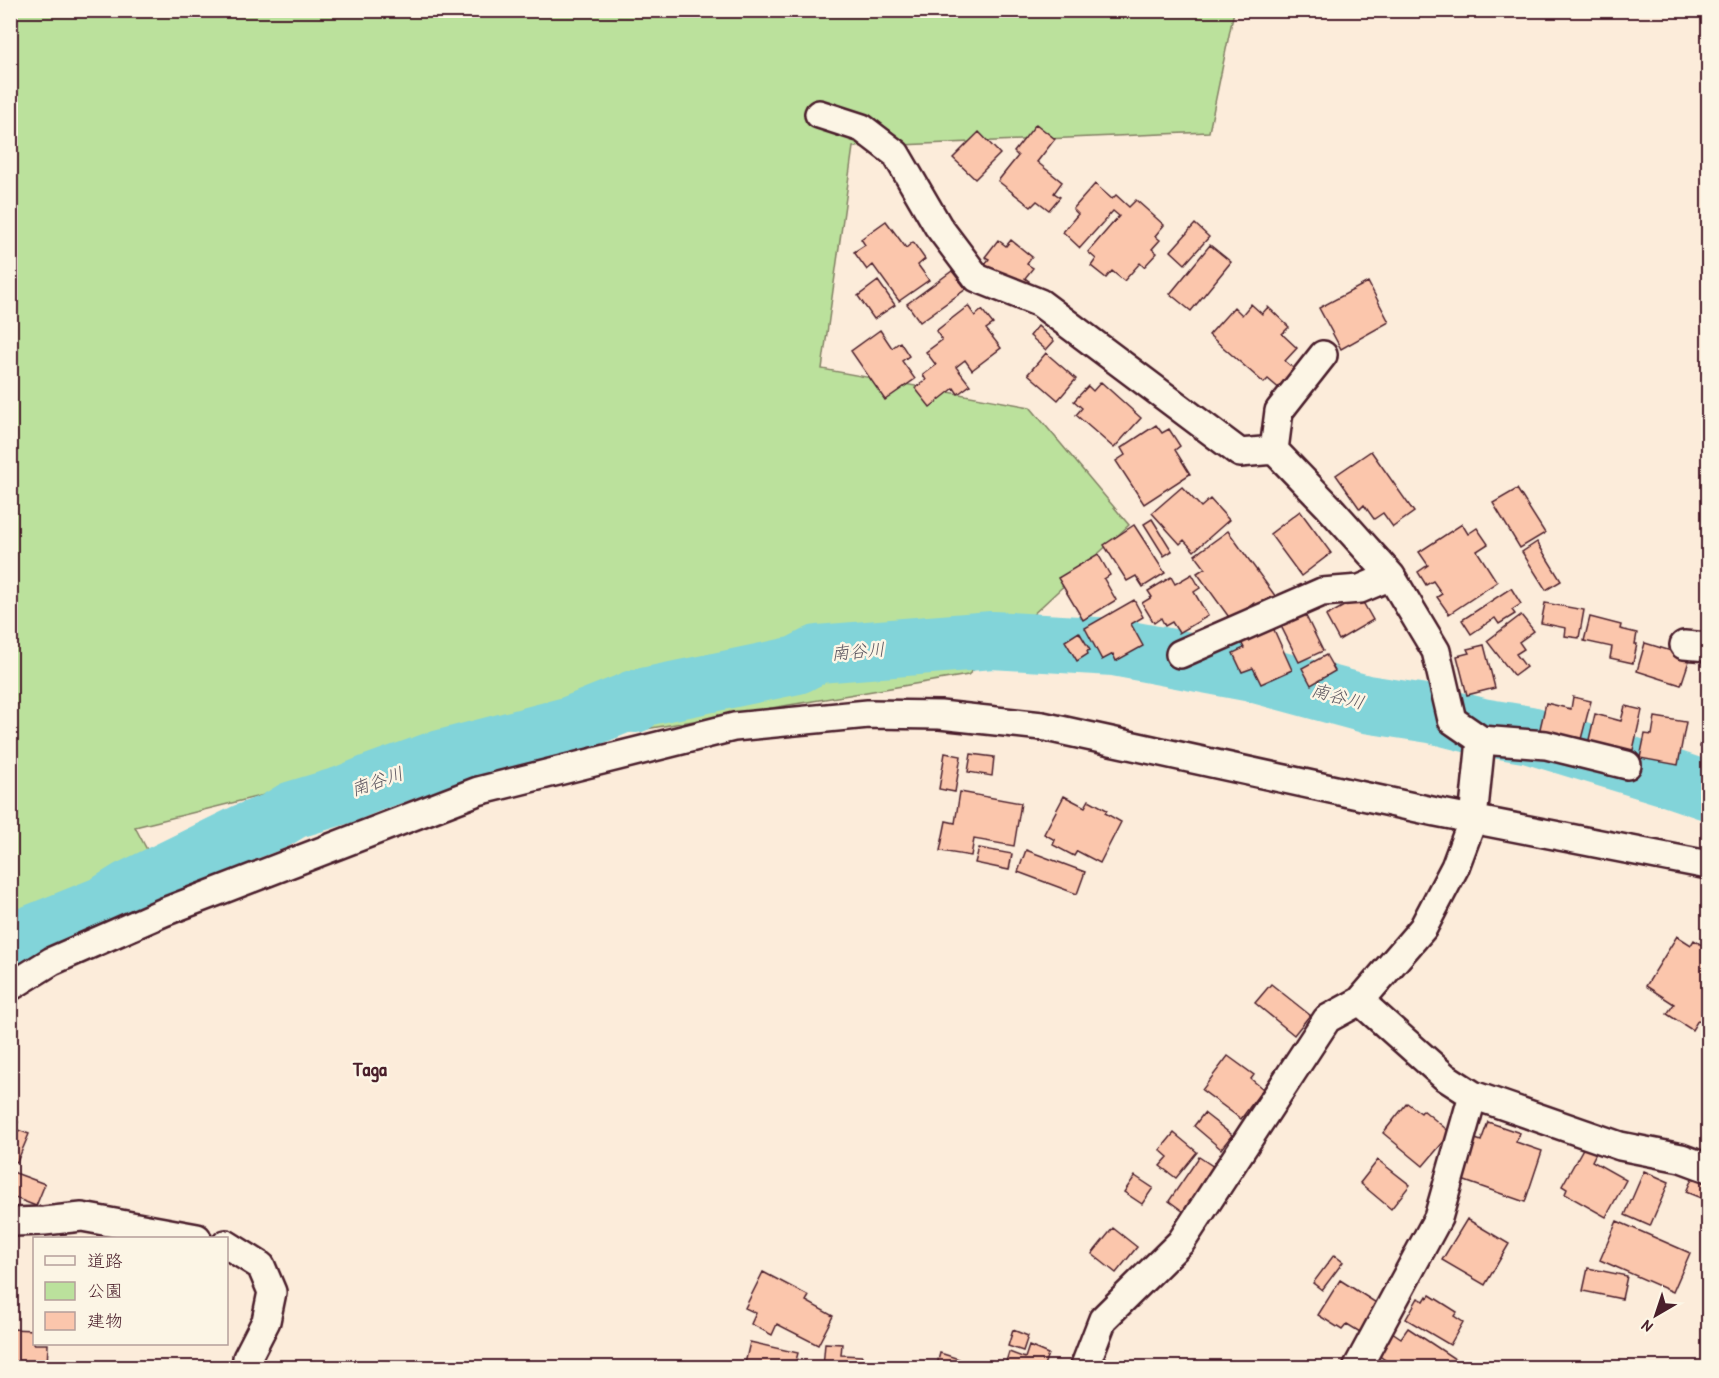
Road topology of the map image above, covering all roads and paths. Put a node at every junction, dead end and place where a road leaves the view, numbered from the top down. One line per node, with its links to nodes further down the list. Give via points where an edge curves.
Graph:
1 (819, 114): 3 (street, via 862,128 896,154 938,226 977,278 1040,303 1240,453)
2 (1323, 355): 3 (street, via 1279,411)
3 (1274, 450): 4 (street)
4 (1391, 576): 5 (street, via 1360,589 1322,592); 6 (street, via 1436,651 1452,720)
5 (1180, 654)
6 (1481, 740): 7 (street, via 1546,745); 8 (street)
7 (1627, 765)
8 (1473, 819): 9 (street); 10 (street, via 1042,726 940,715 868,714 734,727 478,791 164,912 52,961); 11 (street, via 1455,867 1424,928)
9 (1708, 865)
10 (10, 987)
11 (1360, 1001): 12 (street, via 1445,1077); 18 (street, via 1328,1019 1181,1242 1102,1319)
12 (1473, 1095): 13 (street, via 1620,1146 1681,1158); 19 (street, via 1438,1218)
13 (1708, 1168)
14 (10, 1221): 15 (street, via 82,1217)
15 (187, 1237)
16 (228, 1245): 17 (street, via 261,1266 272,1292 266,1321)
17 (246, 1368)
18 (1084, 1368)
19 (1357, 1368)

